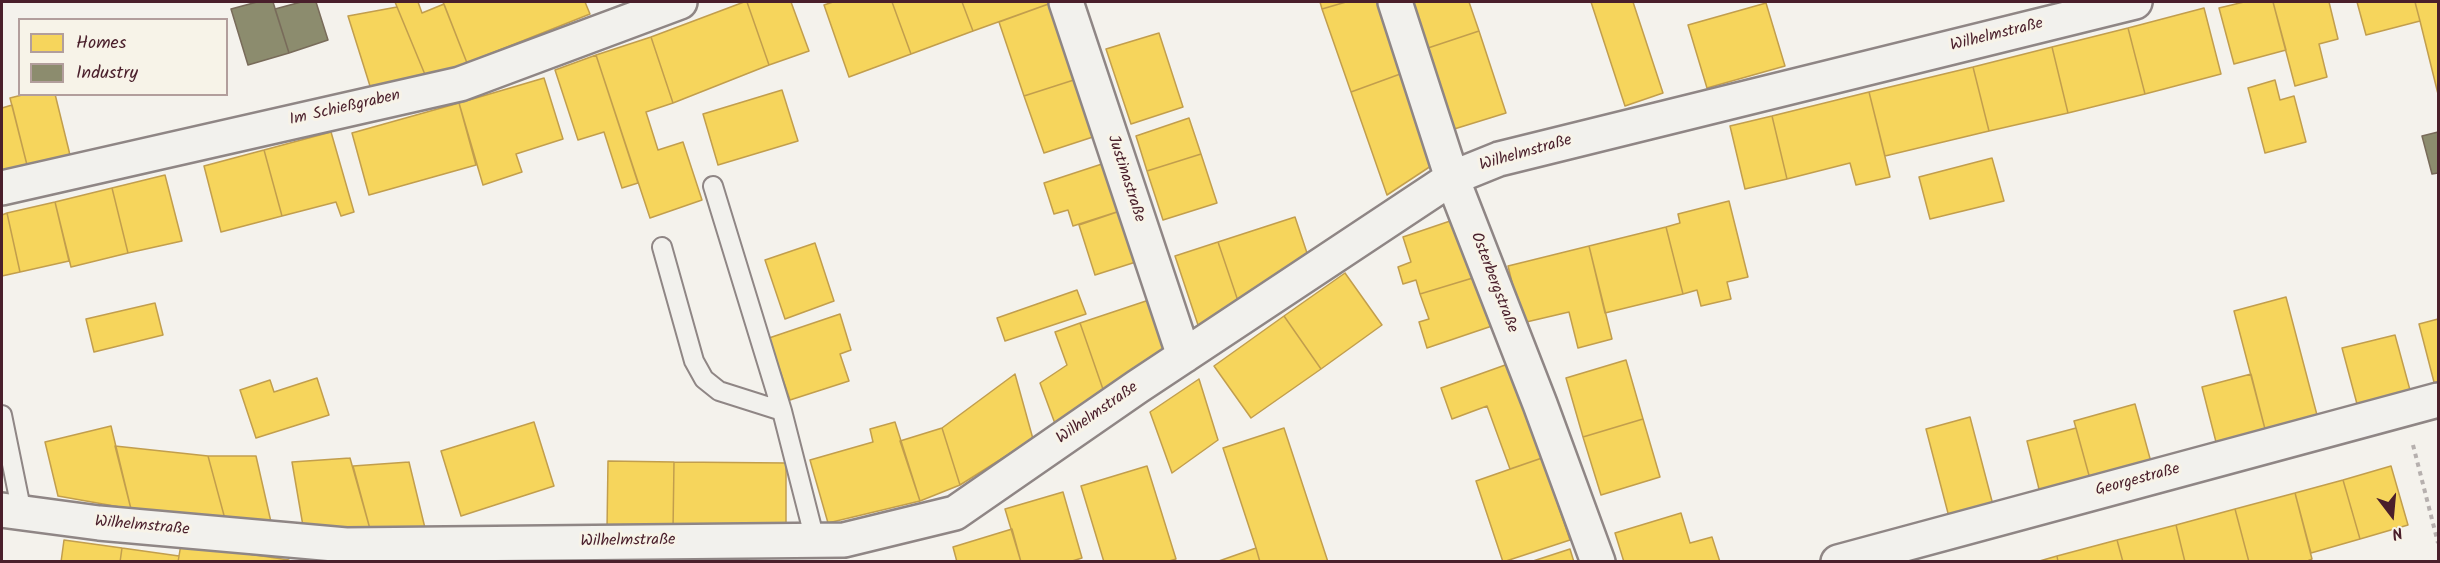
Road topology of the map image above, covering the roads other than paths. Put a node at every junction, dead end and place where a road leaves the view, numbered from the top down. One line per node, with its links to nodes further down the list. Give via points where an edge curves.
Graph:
1 (680, 2): 5 (street, Im Schießgraben)
2 (1066, 2): 10 (street, Justinastraße)
3 (1395, 2): 6 (street, Osterbergstraße)
4 (2135, 2): 6 (street, Wilhelmstraße, via 1499,159)
5 (617, 13): 8 (street, Im Schießgraben, via 460,84)
6 (1452, 178): 10 (street, Wilhelmstraße); 16 (street, Osterbergstraße)
7 (713, 186): 12 (lane)
8 (2, 188)
9 (662, 247): 12 (lane, via 694,361 704,379 719,391)
10 (1184, 356): 15 (street, Wilhelmstraße, via 955,513)
11 (2439, 400): 17 (street, Georgestraße)
12 (782, 411): 15 (lane)
13 (2, 415): 14 (lane)
14 (12, 512): 15 (street, Wilhelmstraße, via 346,545)
15 (837, 547)
16 (1598, 561)
17 (1838, 561)

